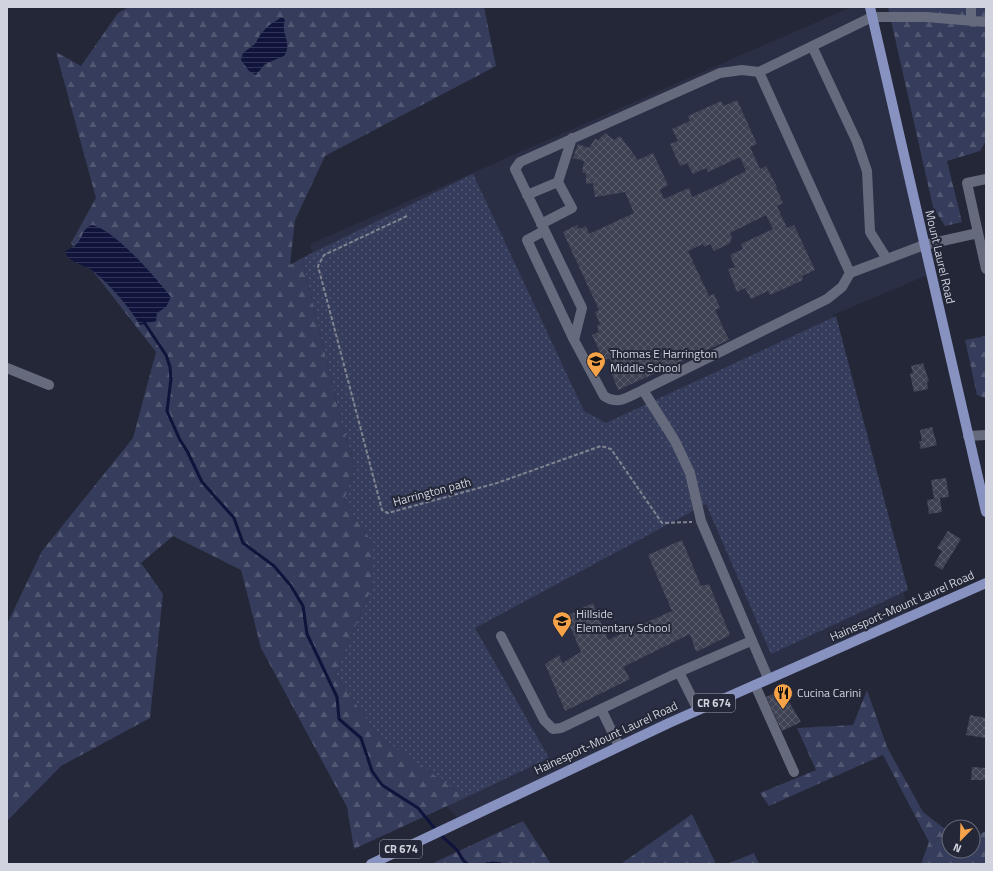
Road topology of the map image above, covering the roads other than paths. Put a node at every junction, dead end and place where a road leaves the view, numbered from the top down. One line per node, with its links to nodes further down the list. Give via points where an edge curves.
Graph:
1 (971, 7): 3 (street)
2 (871, 12): 3 (street); 5 (street); 13 (main road, Mount Laurel Road)
3 (971, 20): 4 (street)
4 (986, 22)
5 (812, 46): 6 (street); 14 (street, via 857,142 867,171 870,232)
6 (759, 72): 7 (street, via 742,70 720,73); 16 (street)
7 (572, 138): 9 (street); 10 (street, via 517,165 515,169)
8 (986, 179): 12 (street, via 967,183)
9 (558, 182): 10 (street); 11 (street, via 572,208)
10 (527, 196): 11 (street)
11 (543, 228): 17 (street, via 582,308); 17 (street, via 527,240)
12 (978, 233): 13 (street); 15 (street)
13 (924, 245): 14 (street); 22 (main road, Mount Laurel Road)
14 (887, 260): 16 (street)
15 (986, 269)
16 (850, 273): 20 (street, via 842,287 827,300)
17 (574, 340): 20 (street, via 604,396 618,402)
18 (7, 368): 19 (street)
19 (49, 385)
20 (643, 390): 26 (street, via 675,441 690,473 701,521)
21 (986, 435): 22 (street)
22 (968, 436): 23 (main road, Mount Laurel Road)
23 (986, 512)
24 (986, 583): 28 (main road, Hainesport-Mount Laurel Road / CR 674)
25 (501, 636): 30 (street, via 544,720 554,729)
26 (752, 641): 27 (street); 28 (street)
27 (679, 672): 30 (street); 31 (street)
28 (768, 678): 29 (main road, Hainesport-Mount Laurel Road / CR 674)
29 (755, 684): 31 (main road, Hainesport-Mount Laurel Road / CR 674); 33 (street)
30 (601, 709): 32 (street)
31 (698, 710): 32 (main road, Hainesport-Mount Laurel Road / CR 674)
32 (619, 746): 34 (main road, Hainesport-Mount Laurel Road / CR 674)
33 (794, 772)
34 (370, 864)

